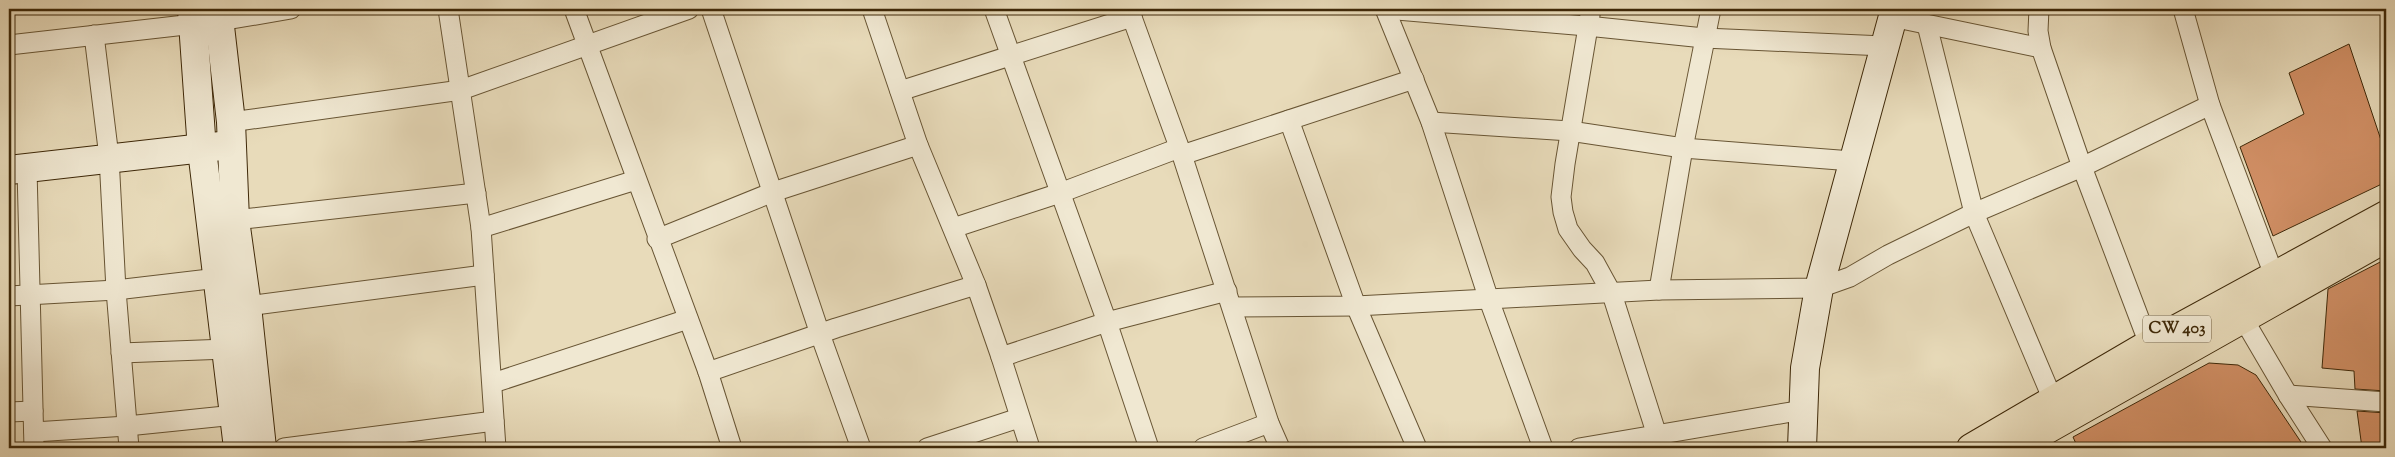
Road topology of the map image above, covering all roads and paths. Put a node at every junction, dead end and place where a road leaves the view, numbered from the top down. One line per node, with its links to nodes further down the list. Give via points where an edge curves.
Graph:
1 (291, 9): 15 (street)
2 (448, 9): 26 (street)
3 (574, 9): 21 (street)
4 (689, 9): 21 (street)
5 (711, 9): 42 (street)
6 (872, 9): 27 (street)
7 (994, 9): 24 (street)
8 (1385, 9): 13 (street); 25 (street)
9 (1711, 9): 19 (street)
10 (2039, 9): 23 (street, via 2038,30)
11 (2183, 9): 28 (street)
12 (1130, 13): 24 (street); 36 (street)
13 (1488, 13): 16 (street)
14 (1894, 13): 17 (street); 22 (main road)
15 (206, 15): 18 (street); 32 (main road); 35 (main road)
16 (1589, 17): 19 (street); 31 (street)
17 (1927, 26): 23 (street); 45 (street)
18 (94, 35): 20 (street); 37 (street)
19 (1704, 38): 22 (street); 34 (street)
20 (9, 45)
21 (586, 46): 26 (street); 41 (street)
22 (1884, 46): 38 (main road)
23 (2042, 48): 39 (street)
24 (1011, 56): 27 (street); 44 (street)
25 (1414, 78): 29 (street); 30 (street)
26 (461, 90): 32 (street); 43 (street)
27 (900, 91): 33 (street)
28 (2210, 105): 39 (street); 52 (street)
29 (1289, 120): 36 (street); 65 (street)
30 (1431, 122): 31 (street); 63 (street)
31 (1570, 131): 34 (street); 59 (street, via 1561,197 1565,221)
32 (231, 133): 35 (main road); 47 (main road)
33 (918, 145): 42 (street); 49 (street)
34 (1683, 148): 38 (street); 58 (street)
35 (202, 150): 37 (main road); 54 (main road)
36 (1180, 151): 44 (street); 62 (street)
37 (109, 157): 40 (main road); 57 (street)
38 (1852, 161): 56 (main road)
39 (2082, 167): 45 (street); 70 (street)
40 (18, 169): 60 (street)
41 (636, 180): 48 (street); 51 (street)
42 (773, 192): 51 (street); 69 (street)
43 (476, 193): 47 (street); 48 (street)
44 (1060, 193): 49 (street); 68 (street)
45 (1974, 213): 56 (street, via 1850,276); 77 (street)
46 (2386, 215): 52 (main road, CW 403)
47 (235, 220): 64 (main road)
48 (481, 228): 53 (street)
49 (953, 228): 55 (street)
50 (2386, 238): 66 (main road, CW 403)
51 (657, 239): 67 (street)
52 (2274, 274): 66 (main road, CW 403)
53 (484, 275): 64 (street); 75 (street)
54 (218, 278): 57 (street); 71 (main road)
55 (976, 285): 69 (street); 73 (street)
56 (1819, 288): 58 (street); 79 (main road, via 1807,346)
57 (116, 290): 60 (street); 72 (street)
58 (1659, 290): 59 (street)
59 (1612, 294): 63 (street); 88 (street)
60 (32, 295): 61 (street); 80 (street)
61 (9, 296)
62 (1229, 299): 65 (street); 68 (street); 85 (street)
63 (1489, 300): 65 (street); 102 (street)
64 (247, 306): 91 (main road)
65 (1356, 306): 101 (street)
66 (2237, 308): 70 (main road, CW 403); 76 (street); 106 (main road, CW 403)
67 (688, 319): 74 (street); 75 (street)
68 (1107, 322): 73 (street); 98 (street)
69 (820, 334): 74 (street); 95 (street)
70 (2149, 344): 77 (main road, CW 403)
71 (227, 349): 72 (street); 82 (main road)
72 (121, 353): 86 (street)
73 (1001, 357): 83 (street)
74 (708, 372): 94 (street)
75 (493, 383): 84 (street)
76 (2288, 396): 78 (street); 107 (street)
77 (2053, 400): 105 (main road, CW 403)
78 (2386, 402)
79 (1803, 410): 88 (street); 104 (main road)
80 (33, 411): 81 (street); 87 (street)
81 (9, 412)
82 (234, 415): 86 (street); 90 (main road)
83 (1019, 418): 96 (street); 97 (street)
84 (494, 421): 92 (street); 93 (street)
85 (1269, 423): 99 (street); 100 (street)
86 (127, 426): 87 (street); 89 (street)
87 (34, 440)
88 (1659, 441): 103 (street)
89 (128, 448)
90 (238, 448)
91 (262, 448)
92 (284, 448)
93 (496, 448)
94 (732, 448)
95 (861, 448)
96 (927, 448)
97 (1030, 448)
98 (1150, 448)
99 (1204, 448)
100 (1280, 448)
101 (1417, 448)
102 (1543, 448)
103 (1579, 448)
104 (1802, 448)
105 (1971, 448)
106 (2014, 448)
107 (2322, 448)

